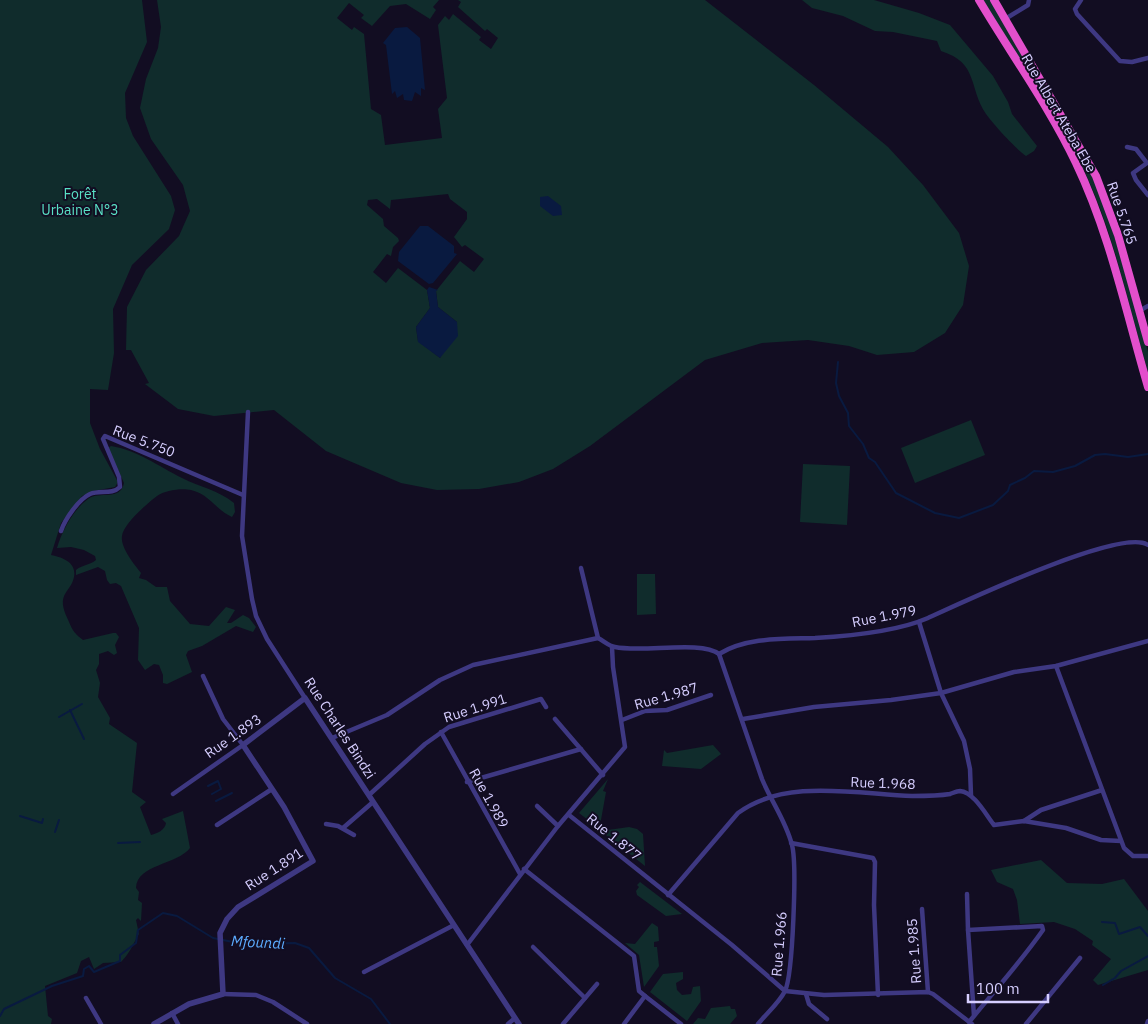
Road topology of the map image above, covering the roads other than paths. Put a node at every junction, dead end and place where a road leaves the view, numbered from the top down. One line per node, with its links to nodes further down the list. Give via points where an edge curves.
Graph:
1 (979, 0): 12 (highway, Rue Albert Ateba Ebe, via 1058,130 1085,182 1106,239)
2 (994, 0): 5 (highway, Rue 5.765)
3 (1029, 0): 5 (street, via 1028,5)
4 (1081, 0): 6 (street, via 1075,9 1076,14 1120,61)
5 (1005, 19): 10 (highway, Rue 5.765, via 1096,176 1118,235)
6 (1148, 58)
7 (1127, 147): 8 (street, via 1136,149 1147,163 1134,173)
8 (1148, 195)
9 (1148, 306): 10 (street)
10 (1139, 311): 11 (highway, Rue 5.765)
11 (1148, 342)
12 (1148, 387)
13 (248, 412): 14 (street, Rue Charles Bindzi)
14 (243, 495): 15 (street, Rue 5.750, via 105,436 103,439 119,476 120,487 87,496); 27 (street, Rue Charles Bindzi, via 244,562 256,616 278,658)
15 (61, 531)
16 (1148, 545): 18 (street, Rue 1.979, via 1140,540 1099,549 1036,571)
17 (581, 568): 19 (street)
18 (919, 622): 22 (street, Rue 1.979, via 866,633 763,640 745,643); 25 (street)
19 (598, 638): 21 (street); 33 (street, via 473,665 440,680 387,715)
20 (1148, 641): 23 (street)
21 (612, 647): 22 (street, via 706,648); 31 (street, via 612,667)
22 (719, 654): 30 (street, Rue 1.966)
23 (1056, 666): 25 (street, via 1024,670); 39 (street)
24 (203, 676): 34 (street, via 223,719)
25 (941, 693): 30 (street, via 814,707); 42 (street, via 964,741)
26 (711, 695): 31 (street, Rue 1.987, via 667,710 645,711)
27 (306, 698): 33 (street, Rue Charles Bindzi); 34 (street, Rue 1.893)
28 (546, 707): 32 (street, Rue 1.991, via 541,699)
29 (555, 719): 35 (street)
30 (743, 719): 43 (street, Rue 1.966)
31 (622, 720): 36 (street, Rue 1.987, via 625,747)
32 (440, 732): 37 (street, Rue 1.989); 41 (street, Rue 1.991)
33 (332, 738): 41 (street, Rue Charles Bindzi)
34 (243, 745): 38 (street, Rue 1.891); 40 (street, Rue 1.893)
35 (581, 749): 36 (street); 37 (street)
36 (603, 775): 46 (street, Rue 1.987)
37 (467, 782): 57 (street, Rue 1.989)
38 (272, 789): 49 (street); 70 (street, Rue 1.891, via 313,861 238,907 227,919 220,933)
39 (1102, 790): 47 (street, via 1041,810); 53 (street)
40 (173, 794)
41 (369, 795): 44 (street, Rue Charles Bindzi)
42 (971, 795): 43 (street, Rue 1.968, via 960,791 914,796 808,792); 47 (street, via 994,826)
43 (769, 796): 54 (street, Rue 1.966); 59 (street, Rue 1.968, via 751,803 727,824)
44 (373, 802): 51 (street); 61 (street, Rue Charles Bindzi)
45 (537, 806): 50 (street)
46 (569, 815): 50 (street, Rue 1.877); 59 (street, Rue 1.877)
47 (1024, 821): 53 (street, via 1066,828 1101,840)
48 (326, 824): 51 (street)
49 (217, 825)
50 (558, 826): 56 (street, Rue 1.877)
51 (343, 828): 52 (street)
52 (354, 835)
53 (1122, 841): 55 (street, via 1124,848 1133,856)
54 (791, 842): 68 (street, Rue 1.966, via 794,853 793,912); 72 (street, via 873,858)
55 (1148, 856)
56 (524, 869): 57 (street); 73 (street, via 634,956 639,989)
57 (520, 874): 63 (street)
58 (967, 894): 62 (street)
59 (668, 895): 68 (street, Rue 1.877)
60 (922, 909): 69 (street, Rue 1.985)
61 (454, 925): 63 (street, Rue Charles Bindzi); 66 (street)
62 (968, 930): 77 (street); 77 (street, via 1042,926 1043,930)
63 (467, 945): 78 (street, Rue Charles Bindzi)
64 (532, 947): 75 (street)
65 (1080, 958): 91 (street)
66 (364, 972)
67 (597, 984): 75 (street)
68 (785, 991): 71 (street, Rue 1.966); 90 (street)
69 (928, 992): 72 (street, Rue 1.966); 80 (street)
70 (223, 994): 76 (street); 84 (street, via 256,995)
71 (806, 994): 72 (street, Rue 1.966); 79 (street, via 809,1004)
72 (878, 995)
73 (645, 996): 88 (street); 89 (street)
74 (86, 998): 81 (street)
75 (585, 998): 87 (street)
76 (172, 1013): 82 (street); 83 (street)
77 (974, 1016): 80 (street)
78 (515, 1018): 85 (street); 86 (street, Rue Charles Bindzi)
79 (828, 1019)
80 (970, 1023)
81 (101, 1024)
82 (154, 1024)
83 (178, 1024)
84 (307, 1024)
85 (508, 1024)
86 (519, 1024)
87 (563, 1024)
88 (624, 1024)
89 (681, 1024)
90 (758, 1024)
91 (1026, 1024)

